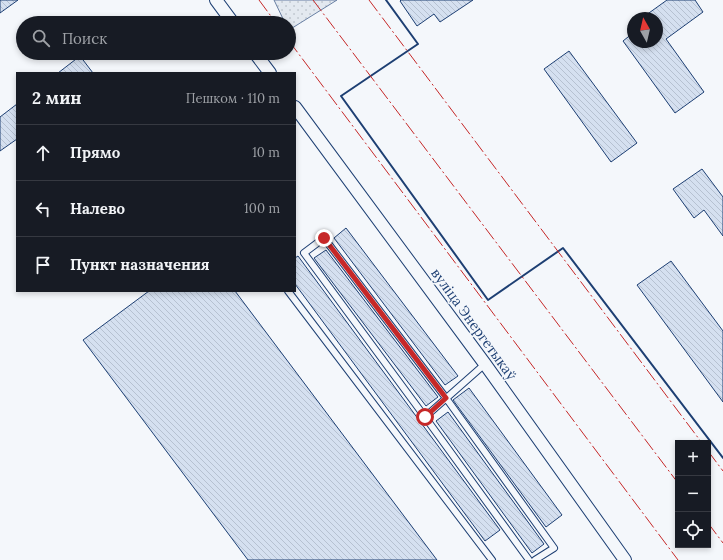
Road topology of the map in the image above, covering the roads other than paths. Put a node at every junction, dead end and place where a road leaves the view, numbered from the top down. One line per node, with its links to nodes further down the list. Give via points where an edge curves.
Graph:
1 (216, 0): 2 (street)
2 (228, 16)
3 (260, 60): 4 (street)
4 (269, 72)
5 (296, 108): 7 (street, вуліца Энергетыкаў)
6 (289, 292): 10 (lane)
7 (485, 364): 8 (lane); 13 (street, вуліца Энергетыкаў)
8 (446, 398): 9 (lane); 9 (lane, via 324,238 304,253); 12 (lane, via 554,548)
9 (425, 417): 11 (lane)
10 (492, 560)
11 (529, 560)
12 (535, 560)
13 (625, 560)

